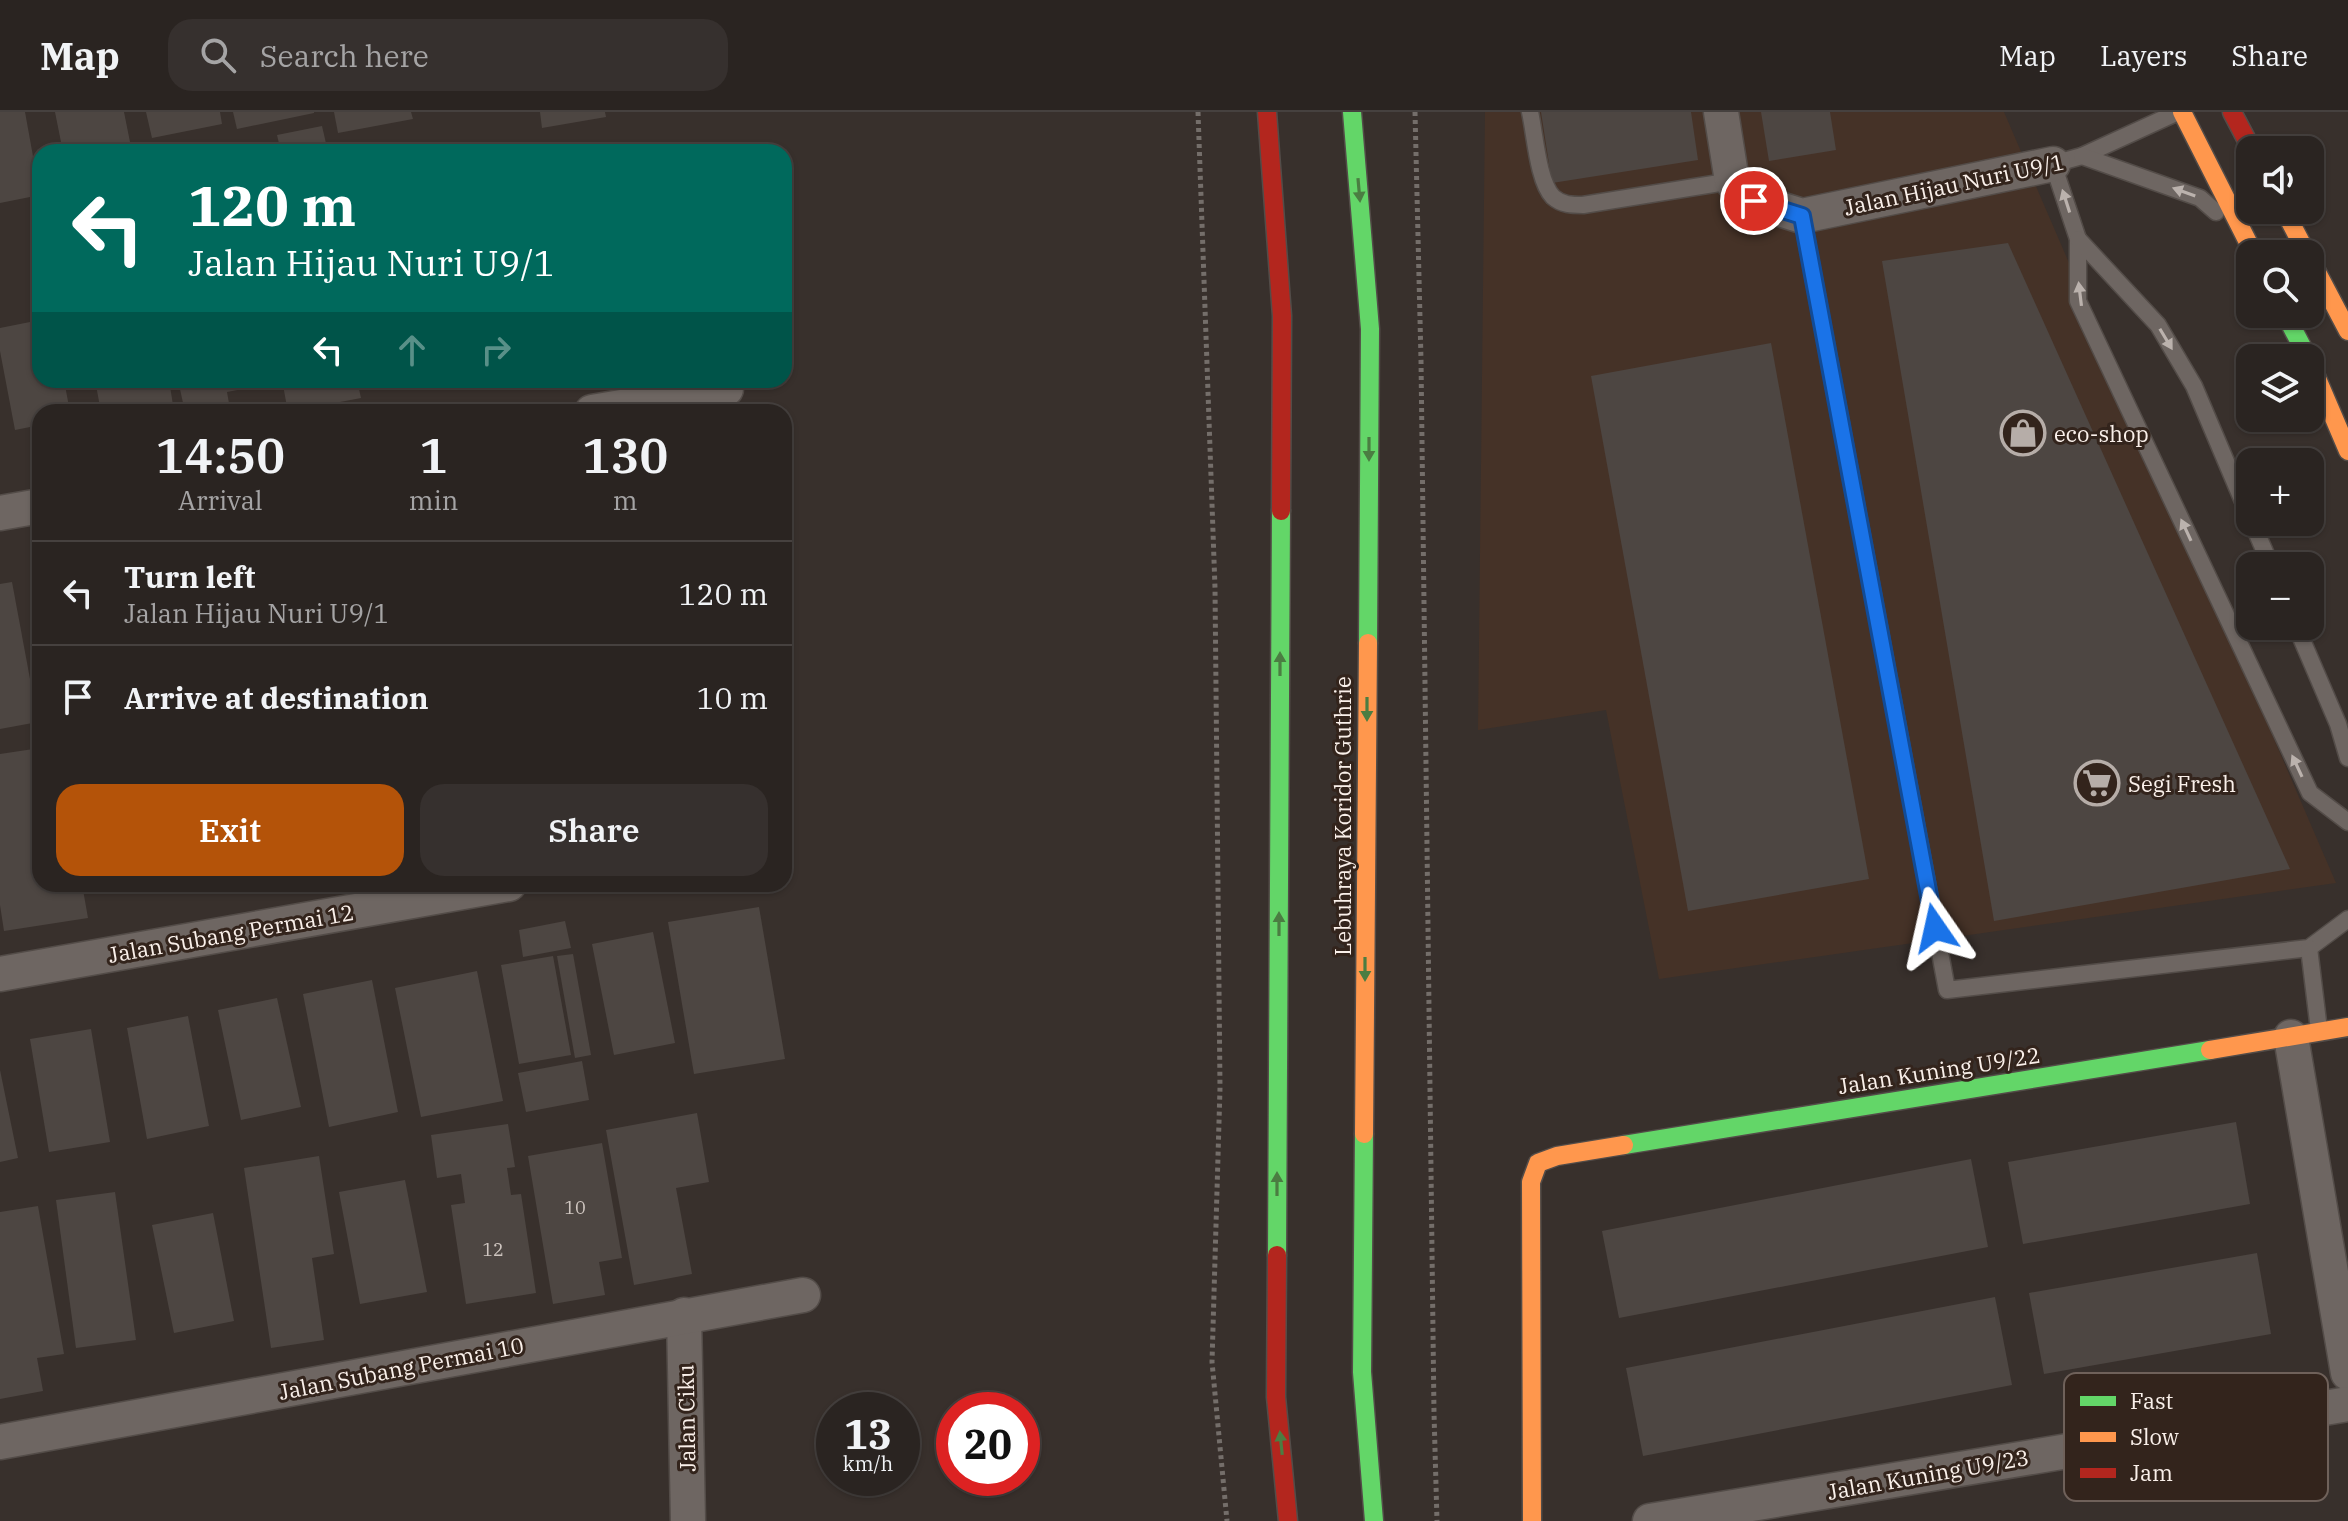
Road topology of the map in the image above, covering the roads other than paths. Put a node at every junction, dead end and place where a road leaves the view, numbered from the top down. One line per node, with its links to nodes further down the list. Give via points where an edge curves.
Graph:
1 (1267, 112): 40 (main road, one-way to 1, via 1276,1397 1282,316)
2 (1352, 112): 41 (main road, Lebuhraya Koridor Guthrie, one-way to 41, via 1370,329 1362,1372)
3 (1530, 112): 9 (lane, via 1543,178 1562,203 1583,205)
4 (1721, 112): 9 (street)
5 (2180, 112): 8 (lane, Jalan Hijau Nuri U9/1); 13 (main road)
6 (2232, 112): 7 (main road)
7 (2245, 136)
8 (2068, 160): 10 (street, Jalan Hijau Nuri U9/1); 11 (lane, one-way to 8); 12 (lane, one-way to 8, via 2200,198)
9 (1732, 181): 10 (street, Jalan Hijau Nuri U9/1, via 1754,201)
10 (1802, 216): 28 (lane, via 1947,990)
11 (2078, 239): 20 (lane, one-way to 20, via 2158,325 2194,386); 25 (lane, one-way to 11, via 2310,793 2078,301)
12 (2244, 240)
13 (2247, 240)
14 (2324, 286): 15 (main road)
15 (2348, 331)
16 (726, 389): 18 (street)
17 (2324, 395): 19 (main road)
18 (639, 404)
19 (2348, 451)
20 (2236, 485)
21 (32, 507): 22 (street)
22 (0, 513)
23 (2302, 640): 24 (lane)
24 (2348, 758)
25 (2348, 822)
26 (464, 892): 29 (street, Jalan Subang Permai 12)
27 (2348, 919): 28 (lane)
28 (2309, 948): 31 (lane)
29 (0, 974)
30 (2348, 1027): 31 (main road, Jalan Kuning U9/22)
31 (2305, 1034): 34 (street); 42 (main road, Jalan Kuning U9/22, via 1538,1163 1531,1182)
32 (803, 1295): 33 (street, Jalan Subang Permai 10)
33 (684, 1315): 37 (street, Jalan Subang Permai 10); 39 (street, Jalan Ciku)
34 (2348, 1373)
35 (2348, 1404): 36 (street, Jalan Kuning U9/23)
36 (2328, 1407)
37 (0, 1442)
38 (2064, 1452): 43 (street, Jalan Kuning U9/23)
39 (688, 1521)
40 (1288, 1521)
41 (1374, 1521)
42 (1532, 1521)
43 (1650, 1521)

